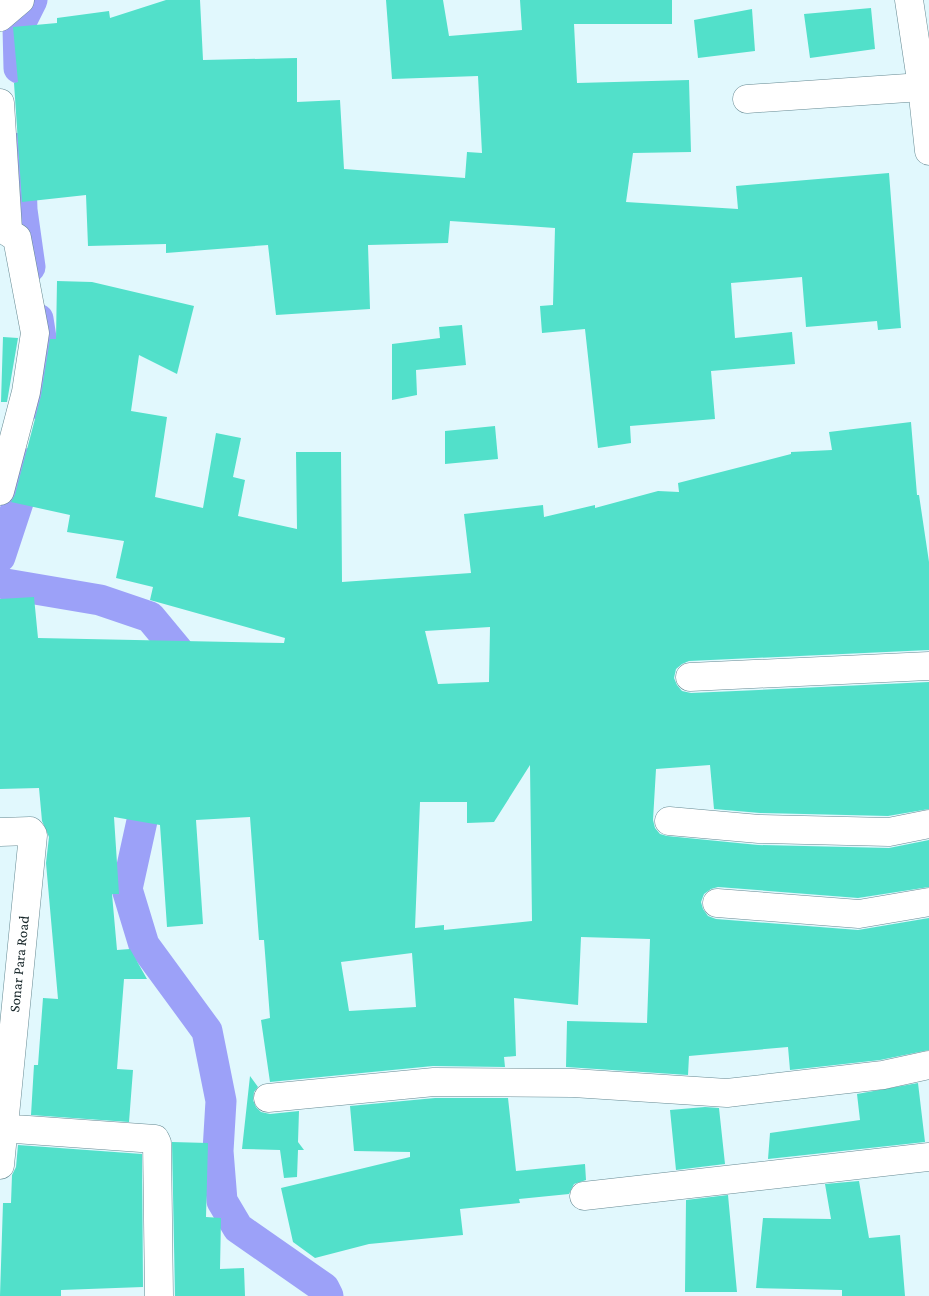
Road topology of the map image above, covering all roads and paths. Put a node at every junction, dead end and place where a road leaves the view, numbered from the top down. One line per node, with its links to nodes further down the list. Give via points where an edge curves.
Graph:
1 (20, 0): 3 (main road)
2 (909, 0): 4 (main road)
3 (0, 17)
4 (922, 86): 5 (main road); 7 (main road)
5 (747, 99)
6 (0, 103): 8 (main road)
7 (929, 151)
8 (4, 228): 9 (main road, via 17,238 35,333)
9 (11, 409): 10 (main road)
10 (0, 491)
11 (929, 666): 12 (main road)
12 (690, 677)
13 (669, 821): 14 (main road, via 759,829 889,832)
14 (929, 824)
15 (0, 832): 18 (main road, Sonar Para Road, via 30,831 33,835)
16 (929, 902): 17 (main road, via 859,914)
17 (717, 903)
18 (6, 1024): 21 (main road, Sonar Para Road)
19 (929, 1065): 20 (main road, via 883,1075 727,1093 573,1083 434,1082)
20 (268, 1098)
21 (2, 1128): 23 (main road, Sonar Para Road); 25 (main road, via 155,1139)
22 (929, 1157): 24 (main road)
23 (0, 1164)
24 (584, 1196)
25 (159, 1296)

